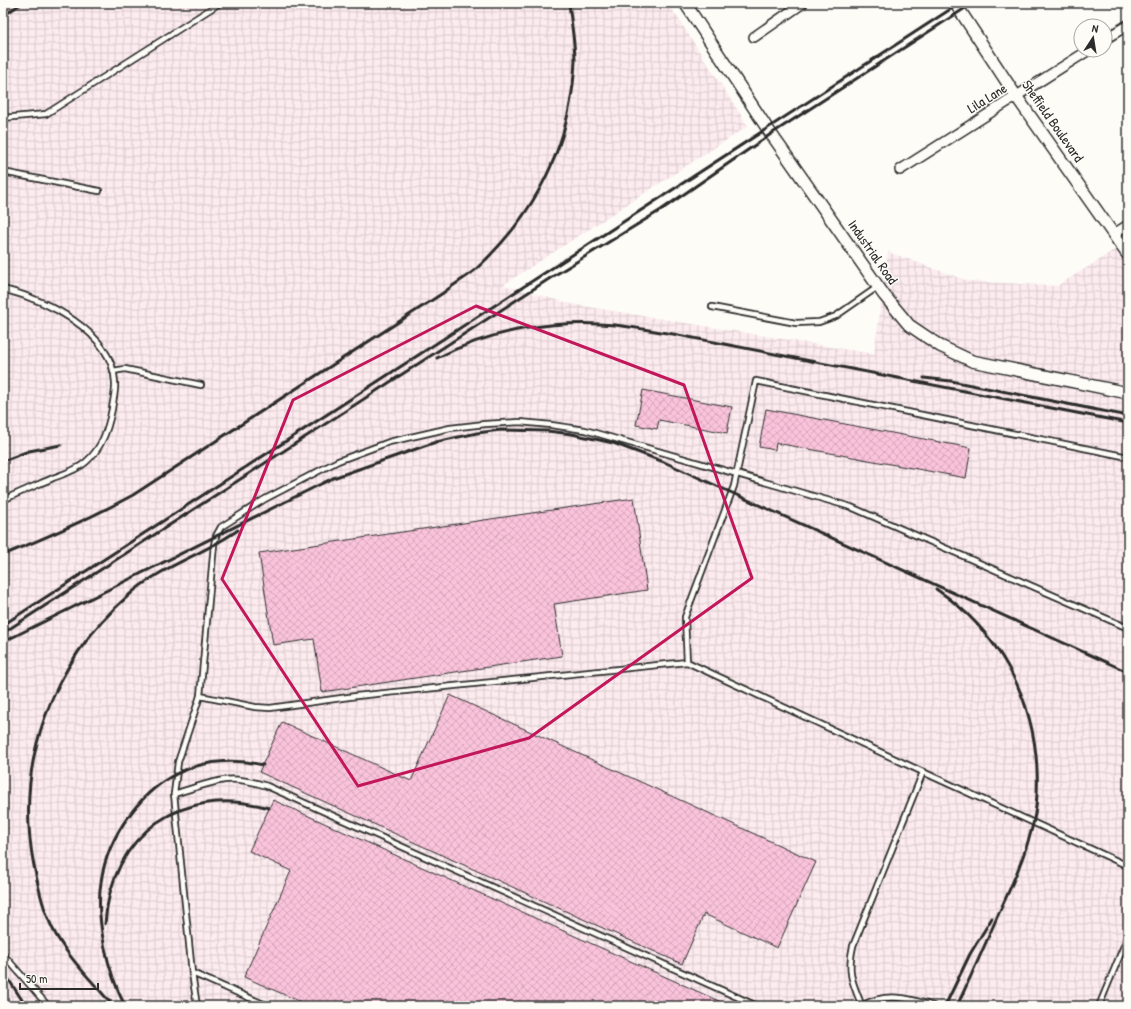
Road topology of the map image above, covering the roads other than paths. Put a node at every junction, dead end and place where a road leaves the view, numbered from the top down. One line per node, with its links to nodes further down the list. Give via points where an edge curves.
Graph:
1 (220, 3): 10 (lane, via 46,114)
2 (686, 3): 17 (street, Industrial Road, via 767,128)
3 (803, 3): 7 (street)
4 (955, 3): 9 (street, Sheffield Boulevard)
5 (1128, 25): 6 (street)
6 (1113, 35)
7 (754, 37)
8 (1075, 58): 9 (street, Lila Lane)
9 (1016, 96): 11 (street, Lila Lane); 15 (street, Sheffield Boulevard)
10 (3, 118)
11 (900, 170)
12 (3, 172): 13 (lane)
13 (99, 191)
14 (1128, 226): 15 (street)
15 (1114, 234): 16 (street, Sheffield Boulevard)
16 (1128, 255)
17 (878, 286): 19 (lane, via 836,316 819,322 796,323); 22 (street, Industrial Road, via 910,325 940,346 972,361)
18 (3, 289): 20 (lane, via 43,303 70,317 93,336 104,350)
19 (712, 307)
20 (114, 371): 21 (lane, via 126,369); 25 (lane, via 110,419 95,453 72,471)
21 (201, 385)
22 (1128, 393)
23 (1128, 457): 24 (lane, via 756,381)
24 (737, 475): 26 (lane, via 851,507); 27 (lane, via 685,617); 28 (lane, via 585,430 520,422 450,428 389,442 338,461 265,500 219,530 214,544)
25 (3, 500)
26 (1128, 628)
27 (687, 662): 28 (lane, via 356,696 270,708); 29 (lane)
28 (200, 696): 30 (lane, via 178,762)
29 (923, 772): 31 (lane); 39 (lane, via 853,946 849,965)
30 (174, 794): 34 (lane); 38 (lane, via 224,780 253,782 267,786)
31 (1128, 866)
32 (1128, 936): 41 (lane)
33 (3, 954): 35 (lane)
34 (192, 973): 36 (lane); 37 (lane)
35 (48, 1006)
36 (197, 1006)
37 (268, 1006)
38 (757, 1006)
39 (862, 1006): 40 (lane, via 877,999 896,997)
40 (932, 1006)
41 (1099, 1006)

